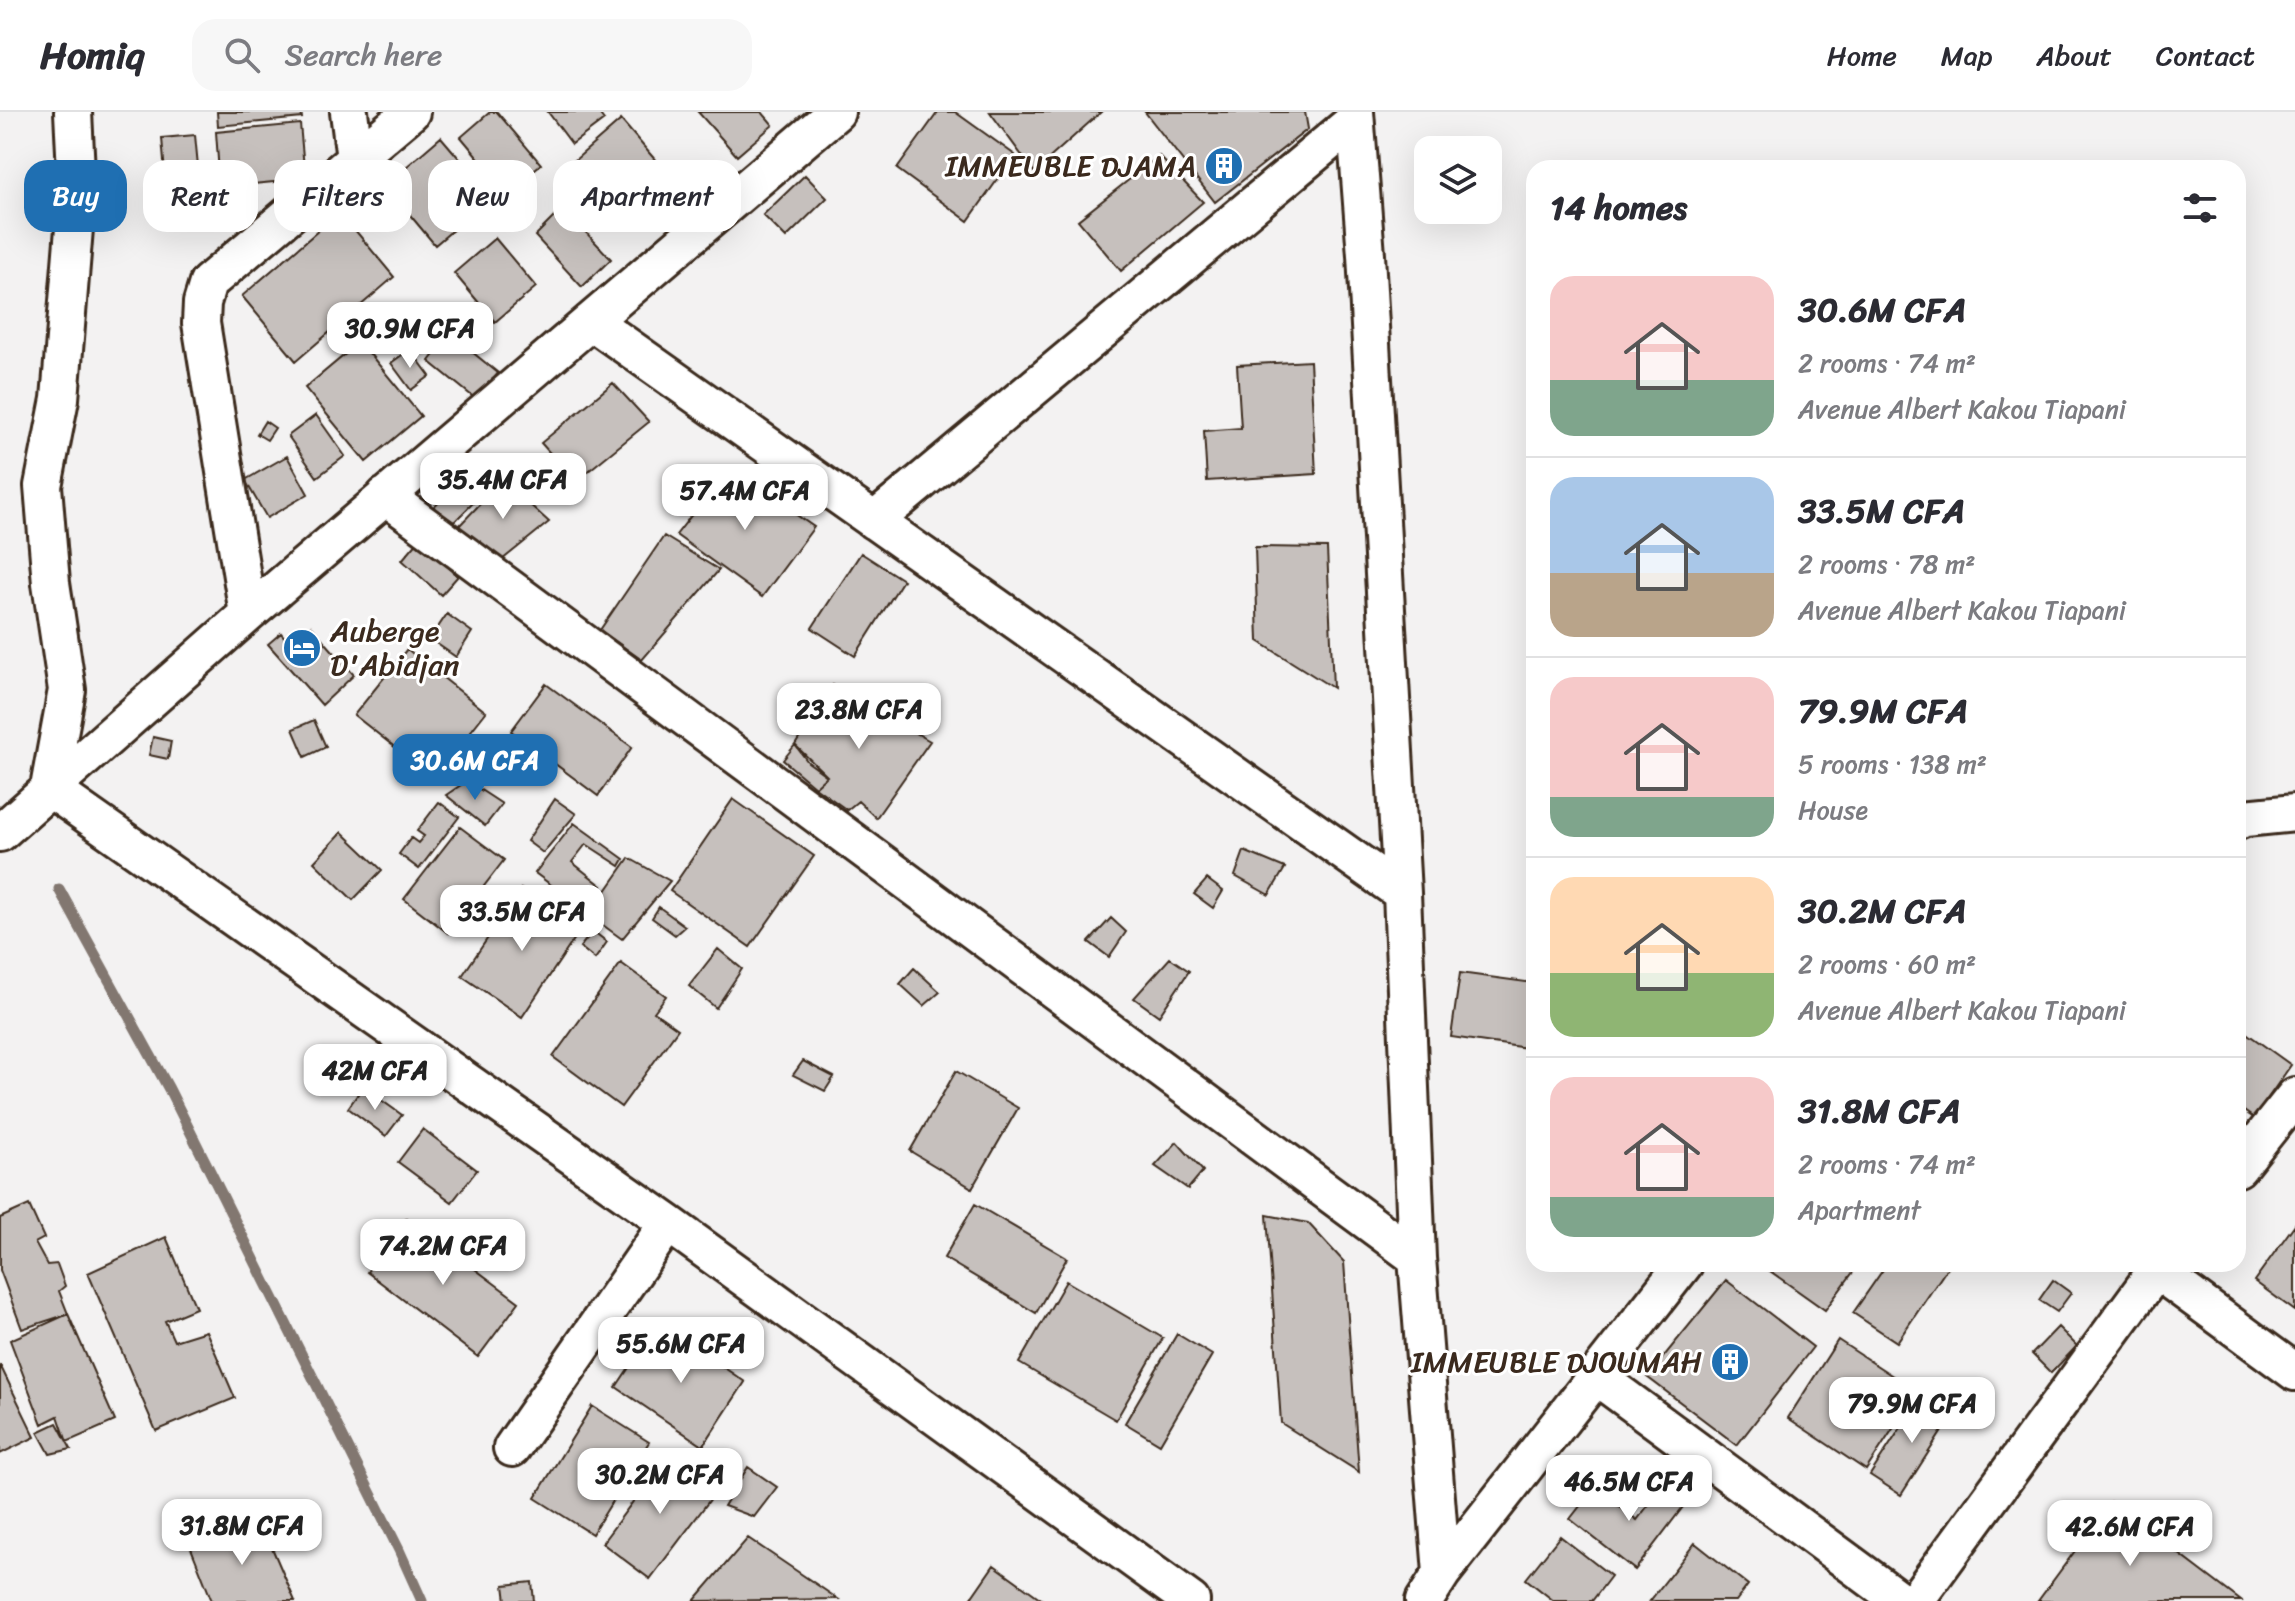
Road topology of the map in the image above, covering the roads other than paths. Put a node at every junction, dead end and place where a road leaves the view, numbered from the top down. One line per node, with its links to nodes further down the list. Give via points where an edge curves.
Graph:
1 (73, 112): 11 (street, via 77,192 60,399 43,486 67,690)
2 (349, 112): 6 (street)
3 (411, 112): 6 (street)
4 (823, 116): 7 (street)
5 (1355, 116): 9 (street); 15 (street)
6 (355, 159): 10 (street, via 208,283 202,303 203,338)
7 (591, 321): 8 (street); 9 (street)
8 (385, 496): 10 (street); 19 (street)
9 (874, 521): 15 (street)
10 (248, 614): 11 (street)
11 (49, 788): 14 (street); 18 (street)
12 (2295, 813): 13 (street)
13 (2246, 818)
14 (0, 833)
15 (1402, 893): 19 (street)
16 (2295, 1096): 17 (street)
17 (2246, 1158)
18 (668, 1223): 25 (street); 27 (street)
19 (1417, 1258): 26 (street)
20 (1678, 1272): 24 (street)
21 (2155, 1272): 29 (street)
22 (2165, 1272): 23 (street)
23 (2295, 1372)
24 (1597, 1377): 26 (street); 28 (street)
25 (512, 1448)
26 (1433, 1587)
27 (1191, 1601)
28 (1901, 1601)
29 (1915, 1601)

